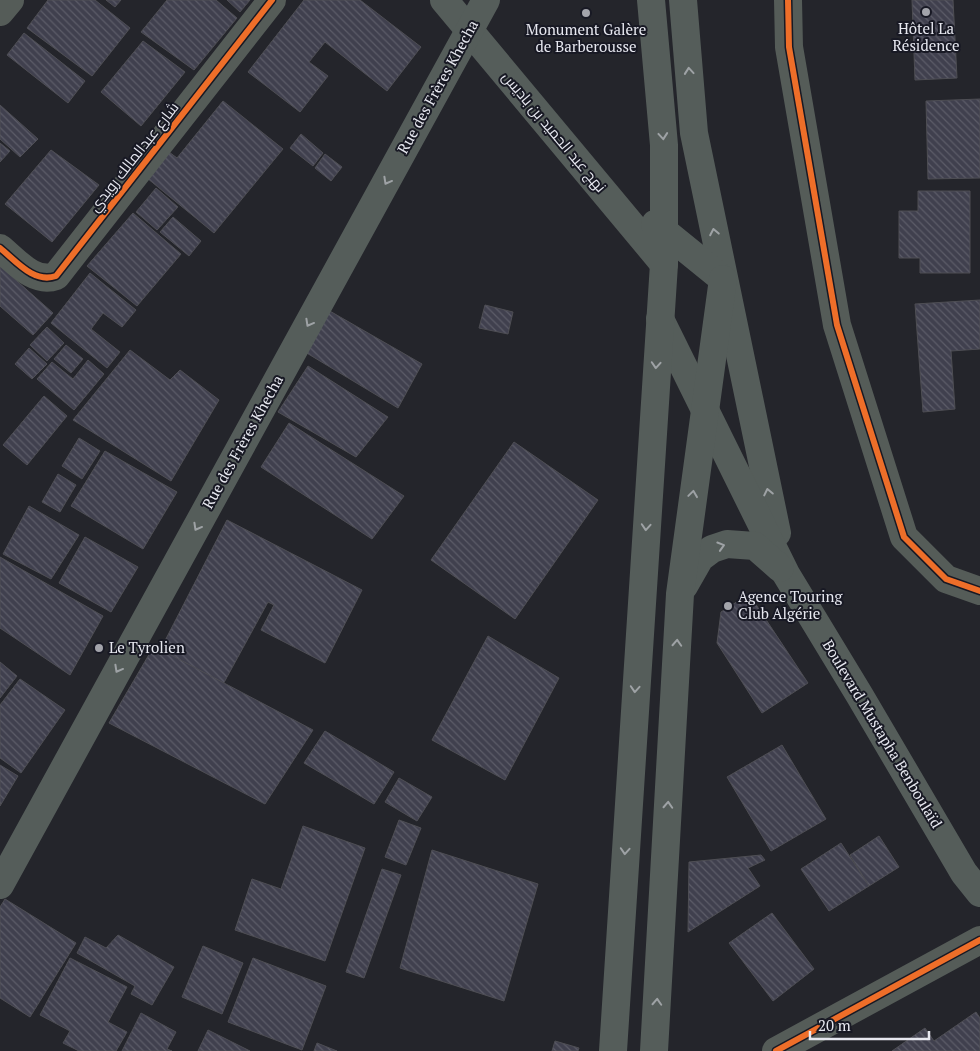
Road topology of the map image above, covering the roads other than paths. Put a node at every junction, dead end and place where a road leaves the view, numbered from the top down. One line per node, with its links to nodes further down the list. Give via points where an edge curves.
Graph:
1 (10, 0): 8 (street)
2 (272, 0): 12 (street, شارع عبدالمالك رويدي, via 56,276 47,279 37,277)
3 (444, 0): 9 (main road, نهج عبد الحميد بن باديس)
4 (486, 0): 9 (main road, Rue des Frères Khecha)
5 (651, 0): 11 (main road, one-way to 11, via 664,145)
6 (683, 0): 14 (main road, one-way to 6, via 694,133)
7 (788, 0): 18 (street, via 789,47 837,325 904,537 946,579)
8 (0, 12)
9 (470, 30): 10 (main road, نهج عبد الحميد بن باديس); 20 (main road, Rue des Frères Khecha, one-way to 20)
10 (606, 195): 11 (main road); 13 (main road, نهج عبد الحميد بن باديس)
11 (664, 229): 13 (main road); 14 (main road)
12 (0, 248)
13 (664, 264): 15 (main road)
14 (723, 279): 16 (main road); 17 (main road, one-way to 14)
15 (660, 318): 16 (main road); 23 (main road, one-way to 23)
16 (705, 410): 17 (main road); 19 (main road, one-way to 16)
17 (786, 574): 19 (main road, one-way to 17, via 700,558 727,544 755,546); 21 (main road, Boulevard Mustapha Benboulaïd, via 964,873)
18 (980, 590)
19 (680, 594): 24 (main road, one-way to 19)
20 (0, 885)
21 (980, 893)
22 (980, 940): 25 (street)
23 (613, 1051)
24 (654, 1051)
25 (776, 1051)

